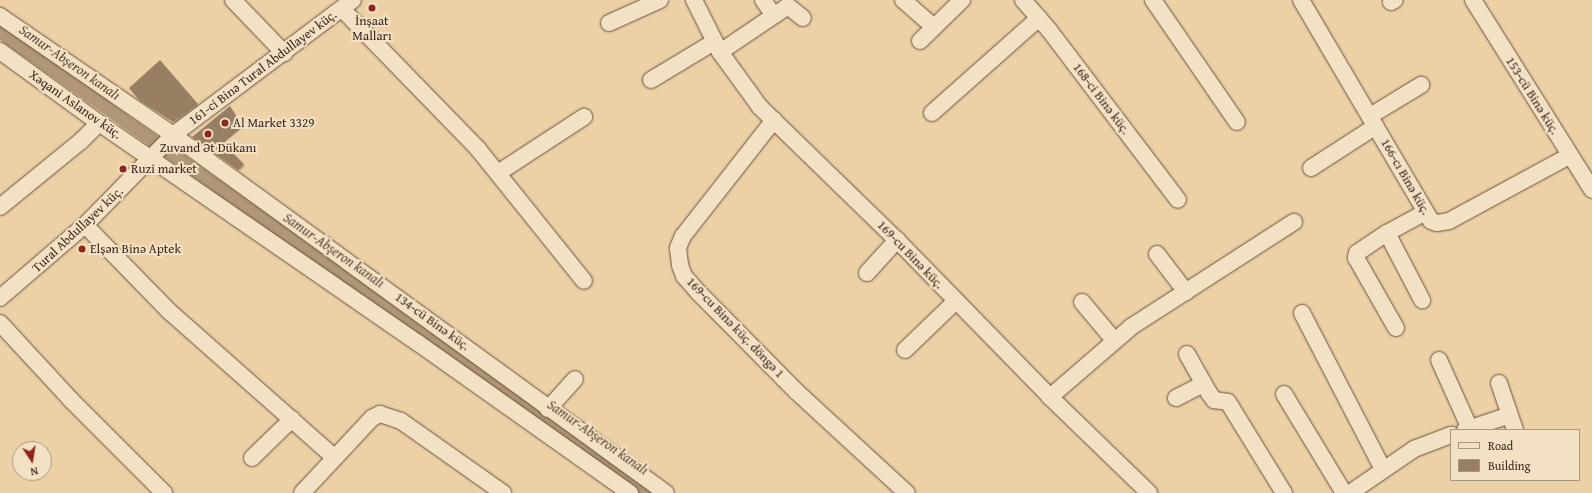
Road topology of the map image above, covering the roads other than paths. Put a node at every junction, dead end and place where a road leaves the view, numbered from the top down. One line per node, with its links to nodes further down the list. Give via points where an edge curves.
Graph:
1 (233, 0): 21 (street)
2 (660, 0): 16 (street)
3 (694, 0): 19 (street, 169-cu Binə küç.)
4 (763, 0): 13 (street)
5 (903, 0): 17 (street)
6 (962, 0): 17 (street)
7 (1023, 0): 15 (street, 168-ci Binə küç.)
8 (1153, 0): 28 (street)
9 (1301, 0): 27 (street, 166-cı Binə küç.)
10 (1473, 0): 31 (street, 153-cü Binə küç.)
11 (347, 4): 21 (street, 161-ci Binə Tural Abdullayev küç.); 34 (street)
12 (0, 16): 30 (street, 134-cü Binə küç.)
13 (774, 16): 14 (street, via 788,6); 19 (street)
14 (803, 18)
15 (1039, 18): 24 (street); 36 (street, 168-ci Binə küç.)
16 (608, 23)
17 (934, 27): 18 (street)
18 (920, 41)
19 (717, 47): 22 (street); 26 (street, 169-cu Binə küç., via 739,81)
20 (0, 51): 29 (street, Xəqani Aslanov küç.)
21 (284, 53): 30 (street, 161-ci Binə Tural Abdullayev küç.)
22 (651, 80)
23 (1421, 85): 27 (street)
24 (932, 113)
25 (584, 117): 34 (street)
26 (774, 120): 42 (street, 169-cu Binə küç.); 77 (street, 169-cu Binə küç. döngə 1, via 683,236 678,248 680,265 684,276 699,294 786,381)
27 (1373, 121): 33 (street); 38 (street, 166-cı Binə küç.)
28 (1237, 122)
29 (98, 123): 32 (street, Xəqani Aslanov küç.); 37 (street, via 81,141)
30 (173, 136): 32 (street, 161-ci Binə Tural Abdullayev küç.); 64 (street, 134-cü Binə küç., via 234,182 414,308)
31 (1569, 156): 35 (street, 153-cü Binə küç.); 38 (street, 166-cı Binə küç., via 1449,221 1437,223 1431,221)
32 (152, 157): 40 (street, Tural Abdullayev küç.); 75 (street, Xəqani Aslanov küç.)
33 (1311, 168)
34 (498, 173): 45 (street)
35 (1592, 190)
36 (1178, 200)
37 (0, 207)
38 (1424, 213): 41 (street)
39 (1294, 222): 46 (street)
40 (85, 225): 47 (street, Tural Abdullayev küç.); 65 (street, via 170,312)
41 (1387, 233): 48 (street); 53 (street, via 1357,253 1356,258)
42 (898, 240): 44 (street); 49 (street, 169-cu Binə küç.)
43 (1157, 254): 46 (street)
44 (867, 273)
45 (584, 282)
46 (1186, 292): 54 (street)
47 (0, 298)
48 (1422, 300)
49 (956, 301): 55 (street); 62 (street, 169-cu Binə küç.)
50 (1082, 302): 54 (street)
51 (1302, 313): 71 (street)
52 (0, 323): 72 (street, via 71,400)
53 (1396, 328)
54 (1114, 340): 62 (street)
55 (905, 350)
56 (1187, 354): 60 (street)
57 (1439, 360): 67 (street)
58 (575, 379): 64 (street)
59 (1499, 383): 66 (street)
60 (1204, 384): 63 (street); 79 (street, via 1214,400 1228,402)
61 (1284, 394): 80 (street)
62 (1050, 397): 78 (street, 169-cu Binə küç.)
63 (1176, 398)
64 (548, 409): 76 (street, 134-cü Binə küç.)
65 (292, 419): 69 (street); 70 (street)
66 (1513, 423): 67 (street)
67 (1467, 429)
68 (1450, 435): 71 (street, via 1414,449)
69 (252, 458)
70 (335, 458): 73 (street); 74 (street, via 372,418 380,414 389,415)
71 (1383, 469): 81 (street)
72 (164, 493)
73 (302, 493)
74 (503, 493)
75 (630, 493)
76 (666, 493)
77 (907, 493)
78 (1149, 493)
79 (1284, 493)
80 (1344, 493)
81 (1350, 493)

